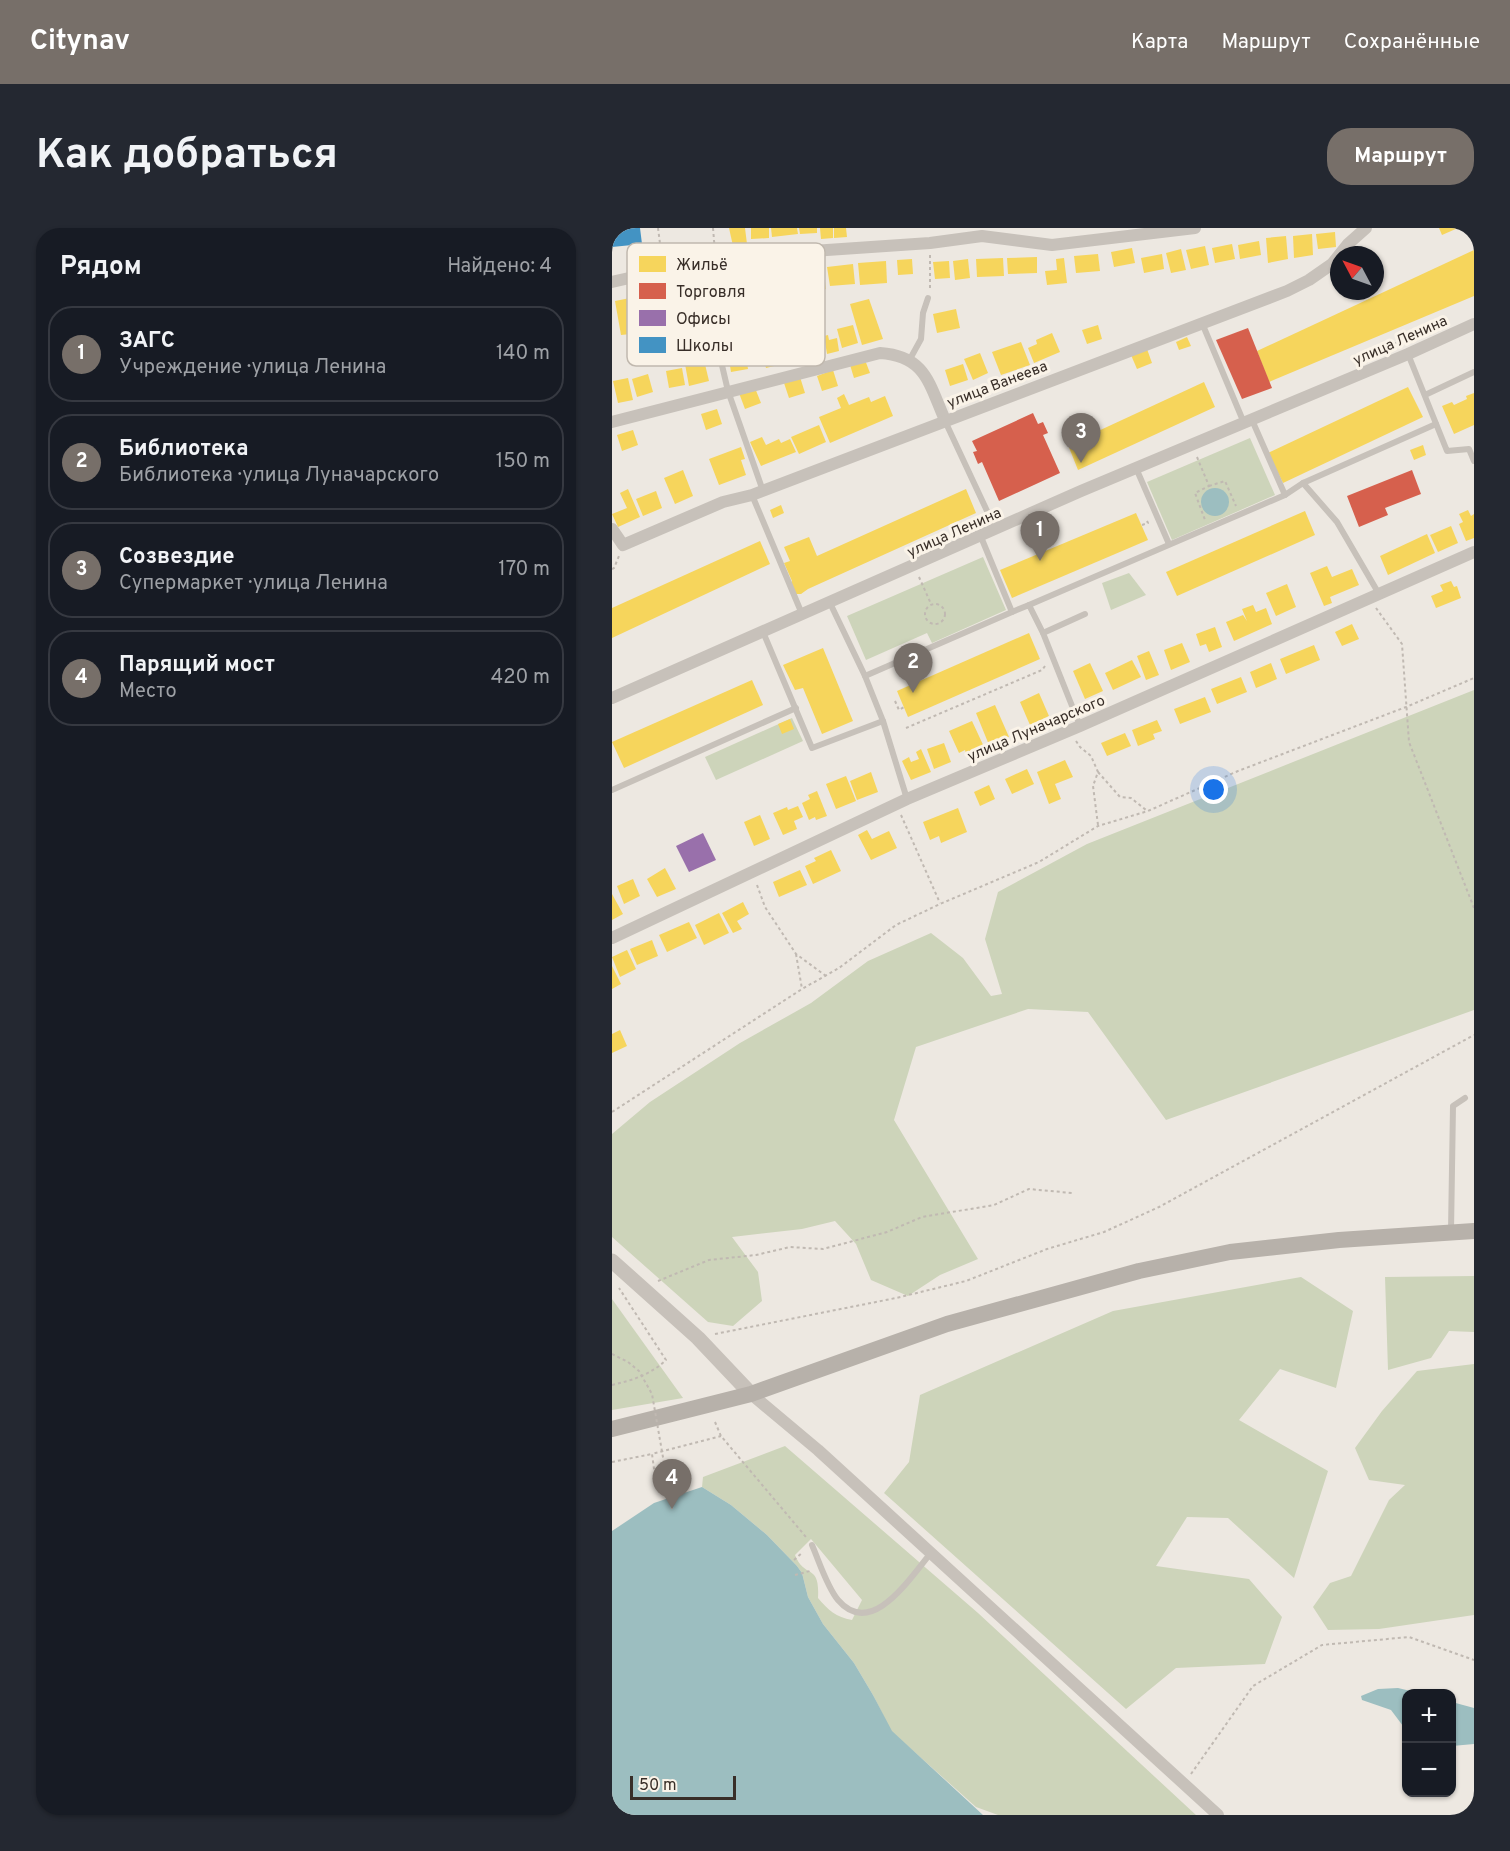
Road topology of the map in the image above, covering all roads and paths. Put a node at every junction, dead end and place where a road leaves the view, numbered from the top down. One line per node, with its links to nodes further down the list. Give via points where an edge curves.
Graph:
1 (658, 228): 6 (path)
2 (713, 228): 7 (path)
3 (1195, 228): 5 (street, via 1052,245)
4 (1366, 228): 13 (street, улица Ванеева, via 1332,264 1309,280)
5 (982, 232): 8 (street)
6 (660, 243)
7 (714, 243)
8 (930, 243): 9 (street); 12 (path)
9 (825, 250)
10 (627, 279): 11 (street)
11 (612, 282)
12 (928, 298): 16 (lane, via 921,339)
13 (1202, 323): 21 (street, улица Ванеева); 23 (lane)
14 (1474, 324): 15 (street, улица Ленина)
15 (1408, 354): 20 (lane); 23 (street, улица Ленина)
16 (910, 359): 19 (street, via 880,353); 21 (street, via 925,376)
17 (722, 366): 19 (lane)
18 (1474, 372): 20 (lane)
19 (728, 391): 22 (street); 30 (lane)
20 (1425, 395): 24 (lane)
21 (945, 420): 30 (street, улица Ванеева); 37 (lane)
22 (612, 422)
23 (1248, 422): 27 (street, улица Ленина); 31 (lane)
24 (1436, 424): 26 (lane, via 1447,451 1469,449); 28 (lane)
25 (1196, 456): 29 (path)
26 (1474, 461)
27 (1136, 468): 37 (street, улица Ленина); 39 (lane)
28 (1303, 483): 31 (lane); 42 (lane, via 1337,522)
29 (1209, 486): 33 (path, via 1225,481); 35 (path, via 1195,493)
30 (758, 493): 36 (street, улица Ванеева, via 723,502 623,545); 48 (lane)
31 (1284, 495): 33 (lane)
32 (1144, 514): 34 (path, via 1148,523)
33 (1240, 514): 35 (lane)
34 (1142, 525)
35 (1208, 528): 39 (lane)
36 (612, 529)
37 (996, 530): 38 (street, улица Ленина)
38 (981, 537): 43 (street, улица Ленина); 46 (lane)
39 (1169, 544): 45 (lane)
40 (1474, 552): 42 (street, улица Луначарского)
41 (918, 576): 44 (path)
42 (1374, 596): 57 (path, via 1402,644); 61 (street, улица Луначарского)
43 (830, 603): 48 (street, улица Ленина); 52 (lane)
44 (931, 604): 44 (path, via 926,618 931,623 940,622 945,617 944,608)
45 (1029, 604): 46 (lane); 50 (lane)
46 (1012, 612): 52 (lane)
47 (1084, 614): 50 (lane)
48 (802, 615): 49 (street, улица Ленина)
49 (763, 633): 54 (street, улица Ленина); 58 (lane)
50 (1043, 633): 51 (lane)
51 (1053, 654): 60 (path, via 1042,670); 61 (lane)
52 (865, 676): 59 (lane)
53 (1474, 678): 57 (path)
54 (612, 698)
55 (895, 701): 56 (path, via 899,710)
56 (904, 707)
57 (1406, 707): 65 (path, via 1238,771); 69 (path, via 1409,742)
58 (796, 708): 59 (lane, via 812,748); 63 (lane)
59 (883, 721): 64 (lane)
60 (906, 728)
61 (1075, 729): 62 (path, via 1080,747 1091,756); 64 (street, улица Луначарского)
62 (1098, 772): 65 (path, via 1120,797 1131,798); 66 (path, via 1093,786)
63 (612, 790)
64 (902, 801): 67 (street, улица Луначарского); 68 (path)
65 (1148, 811): 66 (path)
66 (1098, 826): 68 (path, via 1040,862)
67 (751, 871): 70 (street, улица Луначарского); 71 (path, via 765,907)
68 (940, 903): 72 (path, via 896,925)
69 (1474, 908)
70 (612, 938)
71 (796, 954): 72 (path); 73 (path)
72 (826, 976): 73 (path)
73 (802, 989): 76 (path)
74 (1474, 1035): 83 (path, via 1159,1207 1104,1232 966,1281)
75 (1465, 1098): 78 (lane, via 1453,1106)
76 (612, 1112)
77 (1072, 1193): 82 (path, via 1029,1189 994,1205 922,1217 887,1232 823,1249 790,1247 709,1260)
78 (1451, 1231): 79 (main road); 86 (main road, via 1230,1252 1139,1271 947,1324)
79 (1474, 1231)
80 (612, 1261): 82 (street)
81 (616, 1283): 85 (path, via 666,1360 637,1379)
82 (642, 1288): 83 (street)
83 (698, 1338): 86 (street)
84 (612, 1354): 92 (path, bridge, via 639,1371 647,1383)
85 (612, 1385)
86 (751, 1394): 88 (main road); 95 (street)
87 (715, 1422): 89 (path)
88 (612, 1429)
89 (721, 1436): 90 (path); 94 (path)
90 (652, 1454): 91 (path); 92 (path, via 655,1476)
91 (612, 1462)
92 (666, 1474): 93 (path, bridge)
93 (672, 1509)
94 (812, 1545): 95 (lane, via 837,1599 863,1613 880,1608 892,1598); 96 (path)
95 (931, 1552): 100 (street)
96 (794, 1560)
97 (810, 1571): 98 (path)
98 (795, 1575)
99 (1474, 1660): 100 (path, via 1409,1637 1322,1645 1253,1686)
100 (1184, 1784): 101 (street)
101 (1218, 1815)

